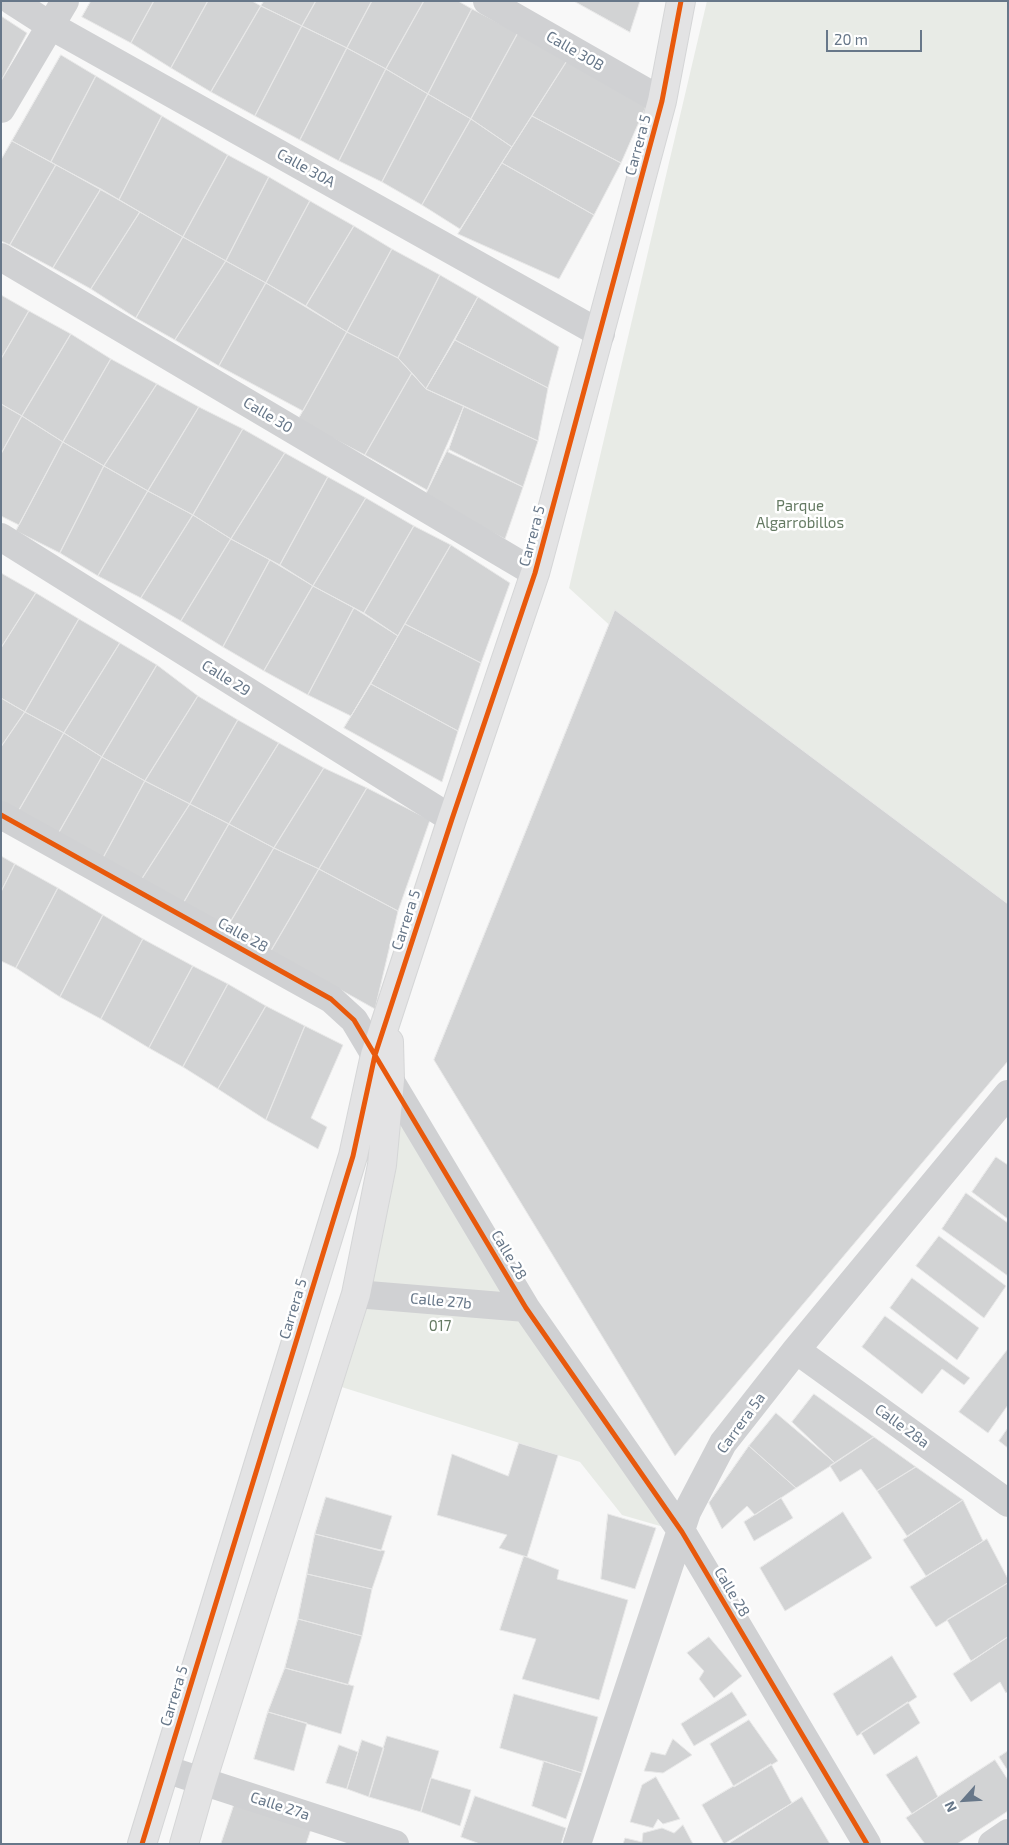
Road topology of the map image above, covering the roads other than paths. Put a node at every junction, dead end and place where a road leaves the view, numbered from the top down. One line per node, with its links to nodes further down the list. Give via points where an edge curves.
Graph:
1 (12, 1): 5 (street, Calle 30A)
2 (65, 1): 5 (street)
3 (487, 1): 6 (street, Calle 30B)
4 (681, 1): 6 (street, Carrera 5)
5 (51, 26): 7 (street); 9 (street, Calle 30A)
6 (662, 101): 9 (street, Carrera 5)
7 (1, 109)
8 (1, 257): 11 (street, Calle 30)
9 (601, 334): 11 (street, Carrera 5)
10 (1, 537): 13 (street, Calle 29)
11 (535, 573): 13 (street, Carrera 5)
12 (1, 814): 15 (street, Calle 28, via 331,999 354,1020)
13 (452, 819): 14 (street, Carrera 5)
14 (388, 1018): 15 (street, Carrera 5); 16 (street, Carrera 5)
15 (375, 1055): 16 (street, Calle 28); 23 (street, Carrera 5, via 353,1156)
16 (390, 1080): 18 (street, Carrera 5, via 382,1165); 19 (street, Calle 28)
17 (1003, 1109): 20 (street, Carrera 5a, via 981,1128)
18 (356, 1294): 19 (street, Calle 27b); 24 (street, Carrera 5)
19 (526, 1308): 22 (street, Calle 28)
20 (796, 1350): 21 (street, Calle 28a); 22 (street, Carrera 5a, via 723,1443 687,1512)
21 (1008, 1503)
22 (682, 1532): 29 (street, Carrera 5a); 30 (street, Calle 28)
23 (165, 1769): 24 (street, Calle 27a); 26 (street, Carrera 5)
24 (202, 1781): 27 (street, Carrera 5); 28 (street, Calle 27a)
25 (1008, 1833): 31 (street)
26 (142, 1844)
27 (184, 1844)
28 (395, 1844)
29 (577, 1844)
30 (867, 1844)
31 (992, 1844)

